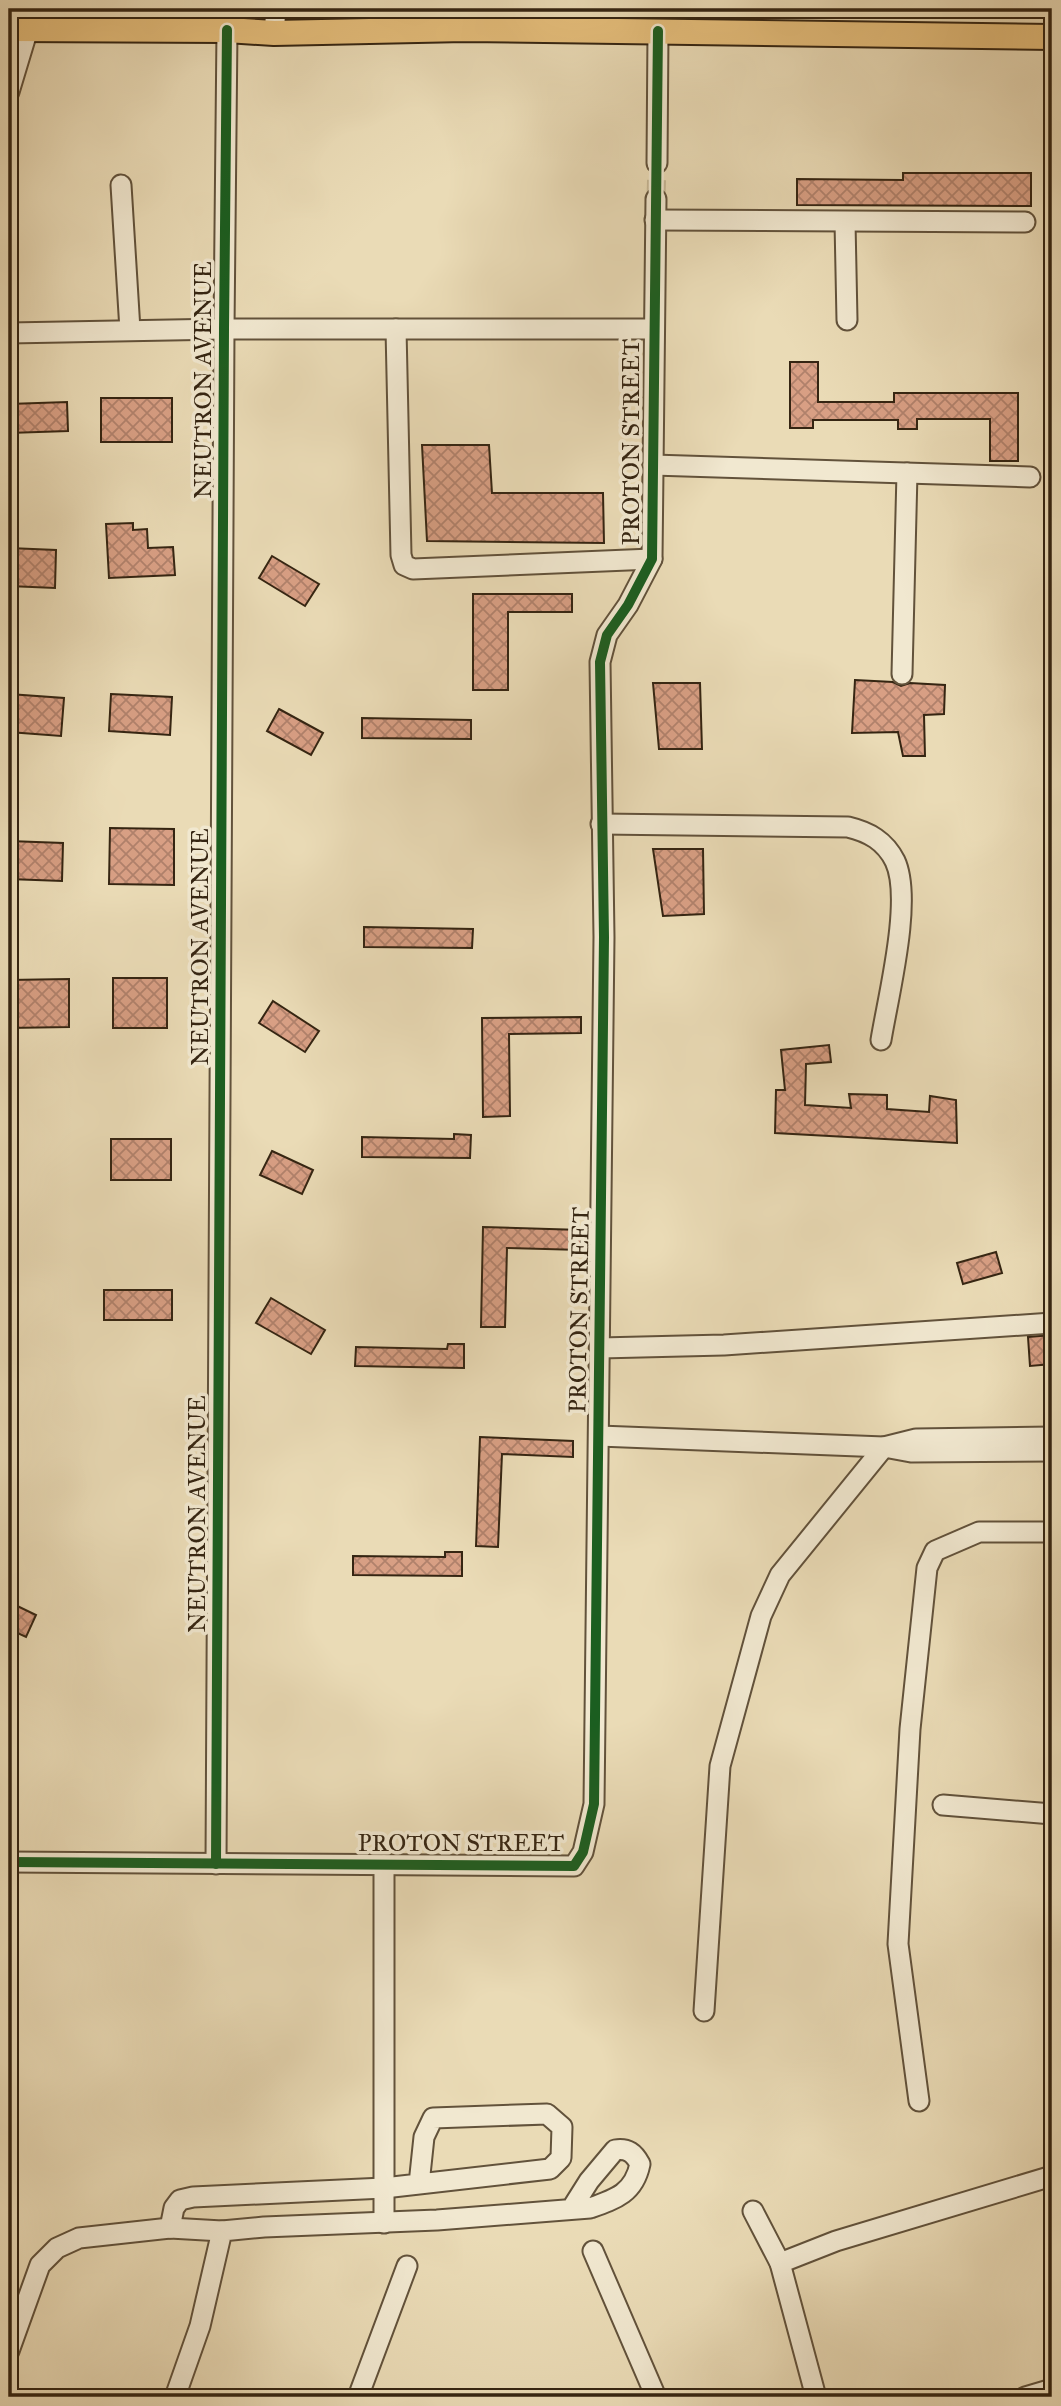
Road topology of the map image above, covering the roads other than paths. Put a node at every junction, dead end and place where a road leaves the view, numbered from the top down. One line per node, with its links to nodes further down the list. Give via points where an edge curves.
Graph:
1 (275, 21): 3 (main road); 4 (main road)
2 (22, 22): 3 (main road); 6 (street)
3 (227, 30): 14 (street, NEUTRON AVENUE)
4 (658, 31): 5 (main road); 7 (street)
5 (1052, 37)
6 (9, 92)
7 (657, 163)
8 (121, 185): 17 (street)
9 (656, 199): 10 (street, PROTON STREET)
10 (655, 220): 11 (street); 16 (street, PROTON STREET)
11 (845, 222): 12 (street); 13 (street)
12 (1025, 222)
13 (847, 320)
14 (223, 329): 15 (street); 17 (street); 35 (street, NEUTRON AVENUE)
15 (396, 329): 16 (street); 22 (street, via 404,565 413,569)
16 (653, 329): 19 (street, PROTON STREET)
17 (130, 330): 18 (street)
18 (9, 333)
19 (653, 465): 20 (street); 22 (street, PROTON STREET)
20 (907, 473): 21 (street); 23 (street)
21 (1030, 477)
22 (652, 559): 24 (street, PROTON STREET, via 607,635 600,662)
23 (902, 674)
24 (601, 824): 25 (street, via 848,827 877,838 895,862 900,888 900,922); 27 (street, PROTON STREET)
25 (881, 1040)
26 (1052, 1322): 27 (street, via 737,1345)
27 (600, 1348): 28 (street, PROTON STREET)
28 (599, 1436): 30 (street); 36 (street, PROTON STREET, via 594,1804 583,1852 574,1866)
29 (1050, 1444): 30 (street, via 911,1452)
30 (884, 1447): 37 (street, via 780,1576 761,1616 720,1766)
31 (1052, 1532): 38 (street, via 979,1532 934,1551 928,1567 910,1729 898,1944)
32 (943, 1805): 33 (street)
33 (1052, 1814)
34 (9, 1862): 35 (street, PROTON STREET)
35 (216, 1864): 36 (street, PROTON STREET)
36 (384, 1865): 41 (street)
37 (705, 2011)
38 (919, 2101)
39 (1052, 2176): 48 (street, via 836,2241)
40 (419, 2184): 40 (street, via 550,2169 562,2158 562,2127 547,2114 433,2118 424,2137); 41 (street)
41 (384, 2188): 44 (street); 45 (street, via 193,2197 180,2200 174,2208)
42 (572, 2208): 44 (street)
43 (753, 2211): 48 (street)
44 (384, 2222): 46 (street)
45 (170, 2228): 46 (street); 50 (street, via 79,2238 57,2248 40,2265)
46 (222, 2231): 52 (street, via 200,2326)
47 (593, 2251): 54 (street)
48 (780, 2263): 55 (street)
49 (407, 2266): 53 (street)
50 (9, 2351)
51 (1052, 2389): 56 (street)
52 (175, 2397)
53 (358, 2397)
54 (656, 2397)
55 (816, 2397)
56 (1026, 2397)

